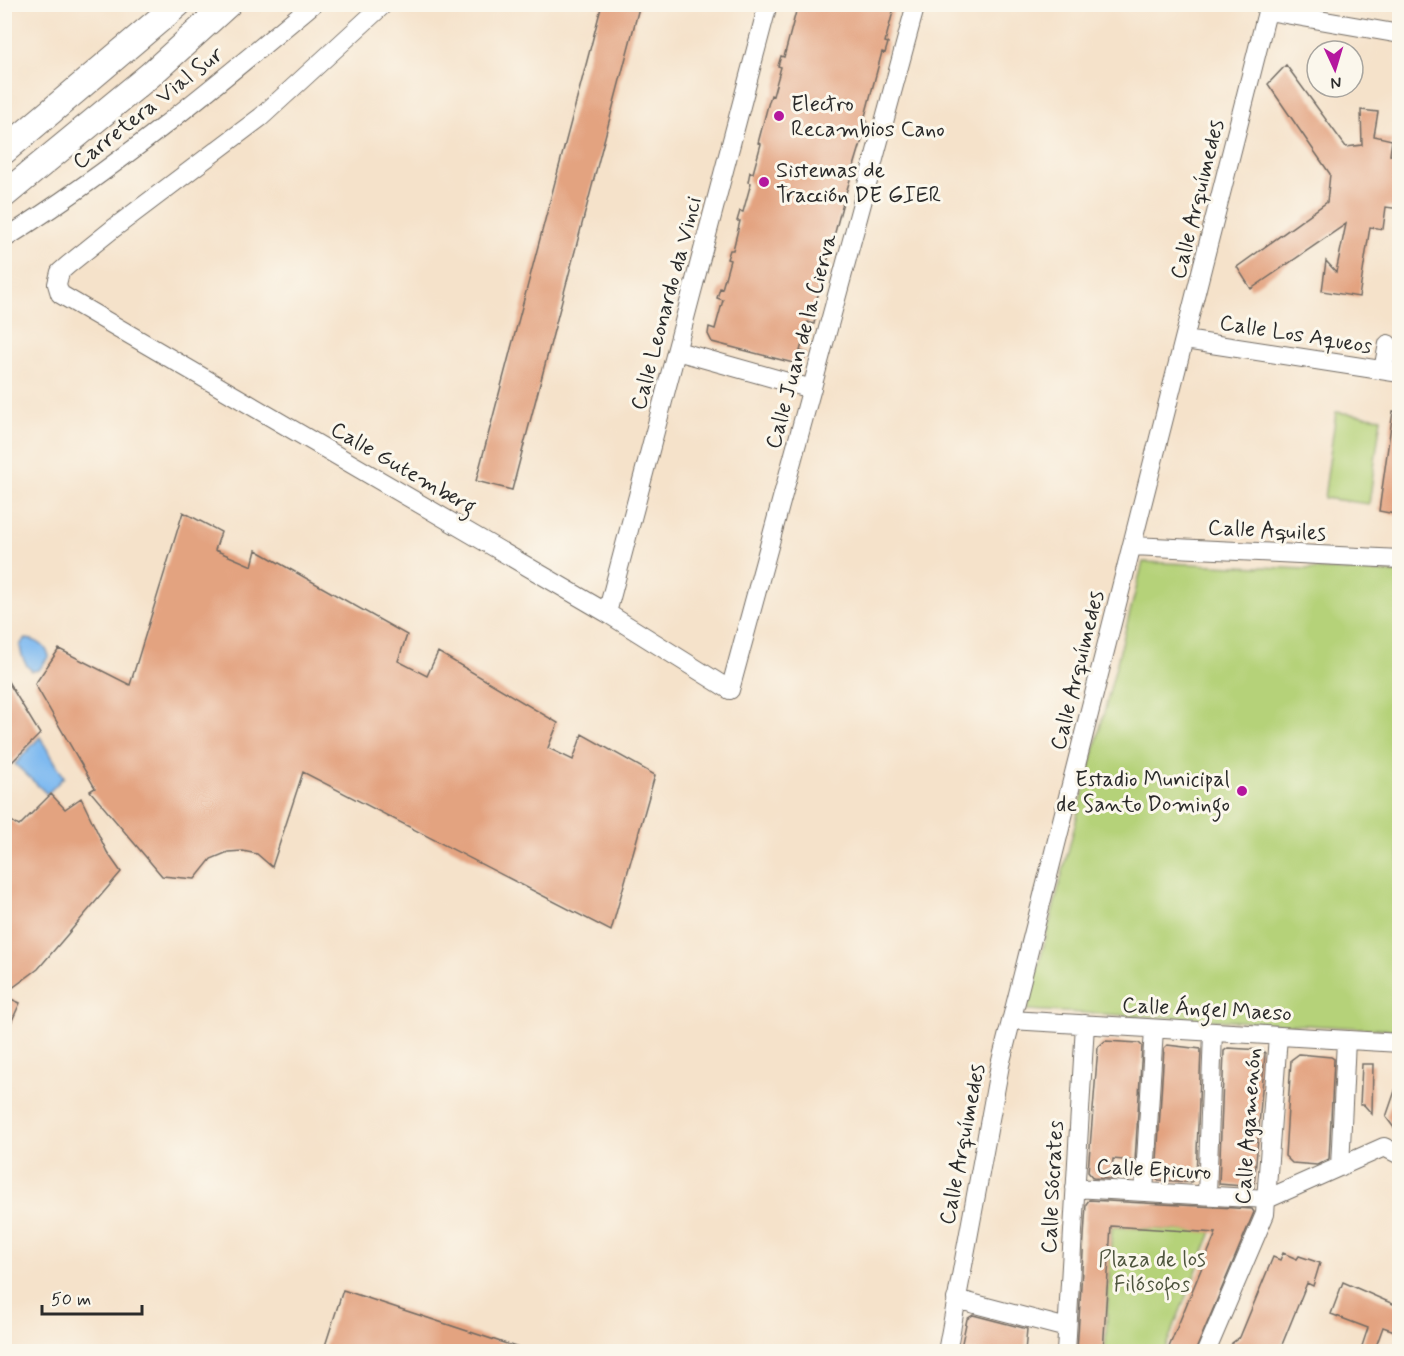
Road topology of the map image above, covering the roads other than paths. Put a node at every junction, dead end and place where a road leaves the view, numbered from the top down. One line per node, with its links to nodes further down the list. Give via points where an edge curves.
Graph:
1 (178, 4): 9 (highway)
2 (228, 4): 10 (highway, via 150,75)
3 (313, 4): 11 (street, Carretera Vial Sur, via 224,79 57,206)
4 (384, 4): 19 (street, Calle Gutemberg, via 261,117 60,272 60,294)
5 (768, 4): 14 (street, Calle Leonardo da Vinci)
6 (916, 4): 16 (street, Calle Juan de la Cierva)
7 (1269, 8): 8 (street); 12 (street, Calle Arquímedes)
8 (1400, 34)
9 (4, 151)
10 (4, 195)
11 (4, 239)
12 (1185, 340): 15 (street, Calle Los Aqueos); 17 (street, Calle Arquímedes)
13 (1388, 344): 15 (street)
14 (677, 351): 16 (street); 19 (street, Calle Leonardo da Vinci)
15 (1391, 371)
16 (812, 389): 20 (street, Calle Juan de la Cierva)
17 (1133, 546): 18 (street, Calle Aquiles); 21 (street, Calle Arquímedes)
18 (1400, 560)
19 (607, 613): 20 (street, Calle Gutemberg)
20 (730, 690)
21 (1011, 1020): 22 (street, Calle Ángel Maeso); 34 (street, Calle Arquímedes)
22 (1085, 1024): 23 (street, Calle Ángel Maeso); 30 (street, Calle Sócrates)
23 (1154, 1029): 24 (street, Calle Ángel Maeso); 31 (street)
24 (1213, 1032): 25 (street, Calle Ángel Maeso); 32 (street)
25 (1278, 1036): 26 (street, Calle Ángel Maeso); 33 (street, Calle Agamenón)
26 (1346, 1040): 27 (street, Calle Ángel Maeso); 29 (street)
27 (1400, 1043)
28 (1400, 1155): 29 (street, via 1384,1147)
29 (1340, 1167): 33 (street)
30 (1076, 1188): 31 (street, Calle Epicuro); 35 (street, Calle Sócrates)
31 (1144, 1192): 32 (street, Calle Epicuro)
32 (1207, 1195): 33 (street, Calle Epicuro)
33 (1267, 1199): 38 (street, Calle Agamenón, via 1265,1214)
34 (957, 1299): 35 (street); 36 (street, Calle Arquímedes)
35 (1067, 1328): 37 (street, Calle Sócrates)
36 (947, 1352)
37 (1066, 1352)
38 (1206, 1352)

